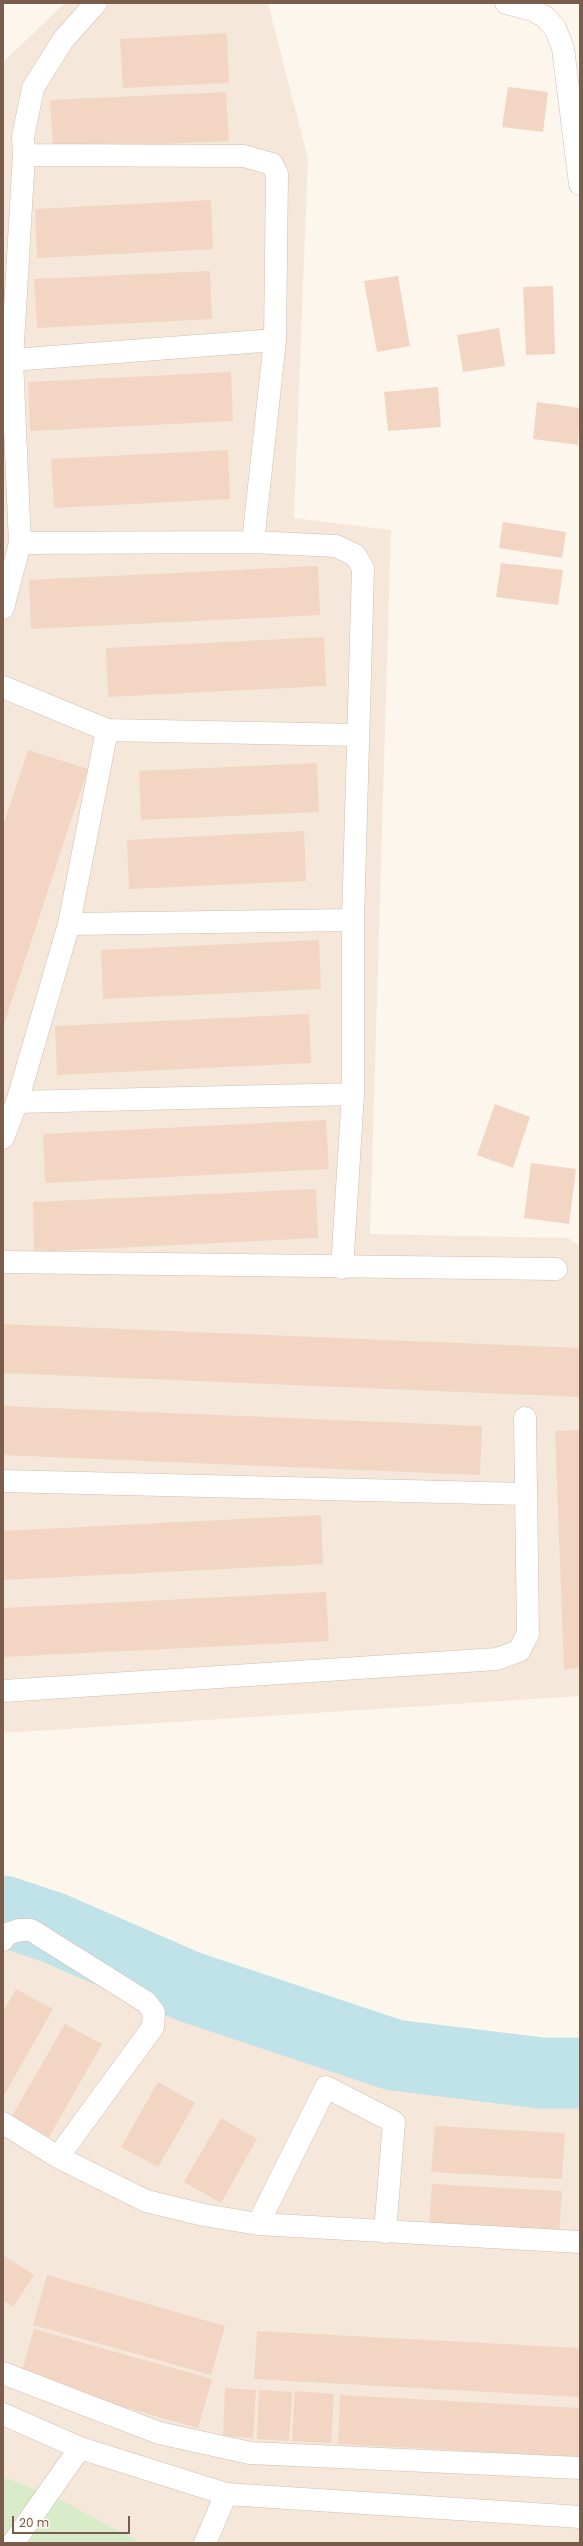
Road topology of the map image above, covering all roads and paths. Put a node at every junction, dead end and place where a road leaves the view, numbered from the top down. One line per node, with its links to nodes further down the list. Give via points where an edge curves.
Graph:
1 (96, 3): 3 (street, via 63,40 33,88 23,137)
2 (506, 3): 4 (street, via 545,16 561,41)
3 (24, 155): 5 (street, via 244,156 272,164 277,174); 6 (street)
4 (580, 184)
5 (275, 340): 6 (street); 7 (street)
6 (12, 360): 8 (street)
7 (253, 542): 8 (street); 12 (street, via 336,546 355,555 363,568)
8 (20, 543): 9 (street)
9 (3, 608)
10 (3, 687): 11 (street)
11 (107, 730): 12 (street); 14 (street)
12 (357, 734): 13 (street)
13 (353, 920): 14 (street); 15 (street)
14 (69, 924): 16 (street)
15 (353, 1094): 16 (street); 19 (street)
16 (17, 1102): 17 (street)
17 (3, 1138)
18 (3, 1262): 19 (street)
19 (342, 1268): 20 (street)
20 (556, 1269)
21 (525, 1418): 23 (street)
22 (3, 1481): 23 (street)
23 (525, 1494): 24 (street, via 528,1634 519,1651 497,1659)
24 (3, 1691)
25 (3, 1940): 27 (street, via 7,1934 19,1930 32,1930 146,2002 154,2012 153,2026)
26 (3, 2123): 27 (street)
27 (58, 2157): 28 (street, via 146,2201 204,2215)
28 (258, 2224): 29 (street); 29 (street, via 326,2087 394,2122)
29 (385, 2232): 30 (street)
30 (580, 2241)
31 (3, 2373): 34 (street, via 159,2434 250,2453)
32 (3, 2414): 33 (street)
33 (80, 2448): 35 (street); 39 (street)
34 (580, 2468)
35 (226, 2494): 36 (street); 40 (street)
36 (580, 2517)
37 (3, 2541): 38 (street)
38 (8, 2543)
39 (13, 2543)
40 (205, 2543)

